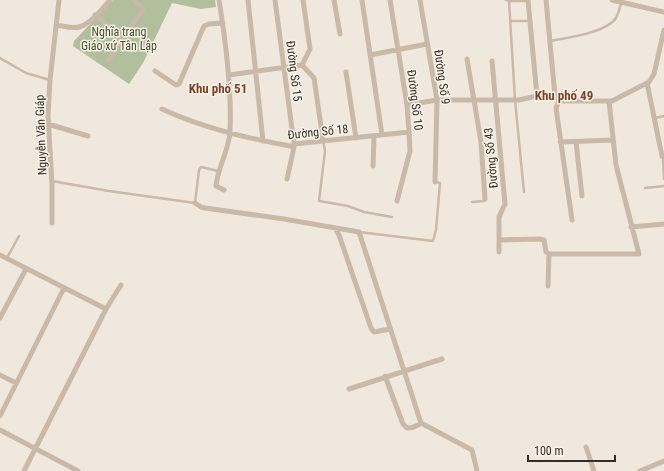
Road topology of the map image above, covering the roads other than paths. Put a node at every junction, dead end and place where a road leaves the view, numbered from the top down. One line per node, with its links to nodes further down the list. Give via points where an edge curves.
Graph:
1 (59, 0): 23 (street, Nguyễn Văn Giáp)
2 (110, 0): 19 (street)
3 (134, 0): 26 (street, via 143,9)
4 (219, 0): 22 (street)
5 (248, 0): 38 (street)
6 (275, 0): 36 (street, Đường Số 15)
7 (303, 0): 35 (street, via 310,49)
8 (334, 0): 25 (street)
9 (362, 0): 30 (street)
10 (390, 0): 29 (street, Đường Số 10)
11 (420, 0): 28 (street, Đường Số 9)
12 (506, 0): 15 (lane)
13 (546, 0): 27 (street)
14 (612, 0): 17 (street)
15 (509, 1): 16 (lane); 20 (lane)
16 (528, 1): 21 (street)
17 (622, 2): 18 (street); 27 (lane, via 616,18 602,28 576,37)
18 (664, 12)
19 (95, 15): 23 (street, via 79,27); 26 (street)
20 (511, 21): 21 (lane); 48 (lane)
21 (530, 21): 43 (street)
22 (223, 23): 37 (street, via 204,26 179,84 176,85); 40 (street)
23 (56, 25): 41 (street, Nguyễn Văn Giáp)
24 (664, 30): 42 (street, via 654,74)
25 (340, 34)
26 (123, 39): 33 (street)
27 (550, 41): 44 (street)
28 (427, 44): 29 (street); 45 (street, Đường Số 9)
29 (398, 51): 30 (street); 51 (street, Đường Số 10)
30 (370, 55): 58 (street)
31 (0, 58): 41 (lane, via 26,73)
32 (467, 59): 46 (street)
33 (108, 60)
34 (492, 61): 47 (street, Đường Số 43)
35 (302, 65): 36 (street); 62 (street, via 314,78)
36 (283, 68): 38 (street); 67 (street, Đường Số 15)
37 (155, 71)
38 (256, 72): 40 (street); 64 (street)
39 (346, 72): 61 (street)
40 (229, 75): 57 (street)
41 (50, 80): 55 (street, Nguyễn Văn Giáp)
42 (647, 84): 49 (street); 54 (street)
43 (537, 96): 44 (street); 48 (street)
44 (555, 96): 50 (street)
45 (437, 100): 46 (street); 51 (street); 74 (street, Đường Số 9)
46 (474, 100): 47 (street); 80 (street, via 481,142)
47 (495, 100): 48 (street); 92 (street, Đường Số 43, via 505,204 499,217)
48 (515, 100): 78 (lane)
49 (609, 101): 50 (street); 63 (street)
50 (559, 102): 65 (street, via 556,108)
51 (407, 105): 56 (street, Đường Số 10)
52 (162, 109): 57 (street, Đường Số 18)
53 (664, 116): 54 (lane)
54 (654, 118): 68 (street)
55 (48, 124): 59 (street); 73 (street, Nguyễn Văn Giáp)
56 (409, 132): 58 (street, Đường Số 18); 81 (street, Đường Số 10, via 410,151)
57 (230, 134): 64 (street, Đường Số 18); 70 (street)
58 (382, 135): 60 (street, Đường Số 18)
59 (88, 136)
60 (374, 136): 61 (street, Đường Số 18); 69 (street)
61 (356, 138): 62 (street, Đường Số 18)
62 (323, 140): 67 (street, Đường Số 18); 84 (lane, via 325,151 319,201)
63 (613, 140): 66 (street); 88 (street, via 616,165)
64 (263, 141): 67 (street, Đường Số 18)
65 (560, 142): 66 (street); 85 (street)
66 (576, 142): 79 (street)
67 (294, 145): 71 (street)
68 (663, 157): 72 (lane)
69 (373, 166)
70 (218, 171): 77 (street, via 216,186); 83 (lane, via 201,167)
71 (287, 179)
72 (664, 179)
73 (52, 181): 83 (lane); 86 (street, Nguyễn Văn Giáp)
74 (435, 182): 90 (lane, via 440,183 433,241)
75 (664, 186): 76 (lane)
76 (645, 188)
77 (224, 190)
78 (524, 192)
79 (582, 196)
80 (485, 199): 82 (lane)
81 (397, 201)
82 (472, 202)
83 (195, 203): 89 (street, via 205,208)
84 (392, 217)
85 (572, 220)
86 (52, 223)
87 (664, 224): 88 (street)
88 (632, 227): 94 (street, via 639,254)
89 (335, 228): 90 (street); 103 (street, via 371,328 374,332)
90 (359, 232): 103 (street)
91 (18, 236): 96 (lane)
92 (499, 240): 93 (street, Đường Số 43); 94 (street, via 542,239)
93 (499, 252)
94 (549, 254): 99 (street)
95 (0, 255): 96 (street)
96 (7, 259): 97 (street)
97 (26, 269): 100 (street); 102 (street)
98 (121, 285): 101 (street)
99 (548, 286)
100 (64, 288): 101 (street); 108 (street)
101 (106, 309): 114 (street)
102 (0, 318)
103 (390, 329): 105 (street)
104 (442, 359): 105 (street)
105 (404, 370): 107 (street); 111 (street)
106 (0, 375): 108 (street)
107 (386, 376): 109 (street); 111 (street, via 402,424 407,428 413,428)
108 (16, 383): 110 (street)
109 (349, 389)
110 (0, 416)
111 (421, 423): 118 (street, via 472,450)
112 (0, 430): 114 (street)
113 (586, 447): 119 (street)
114 (36, 448): 116 (street); 117 (street)
115 (664, 461): 120 (street)
116 (76, 470)
117 (24, 471)
118 (477, 471)
119 (594, 471)
120 (640, 471)

